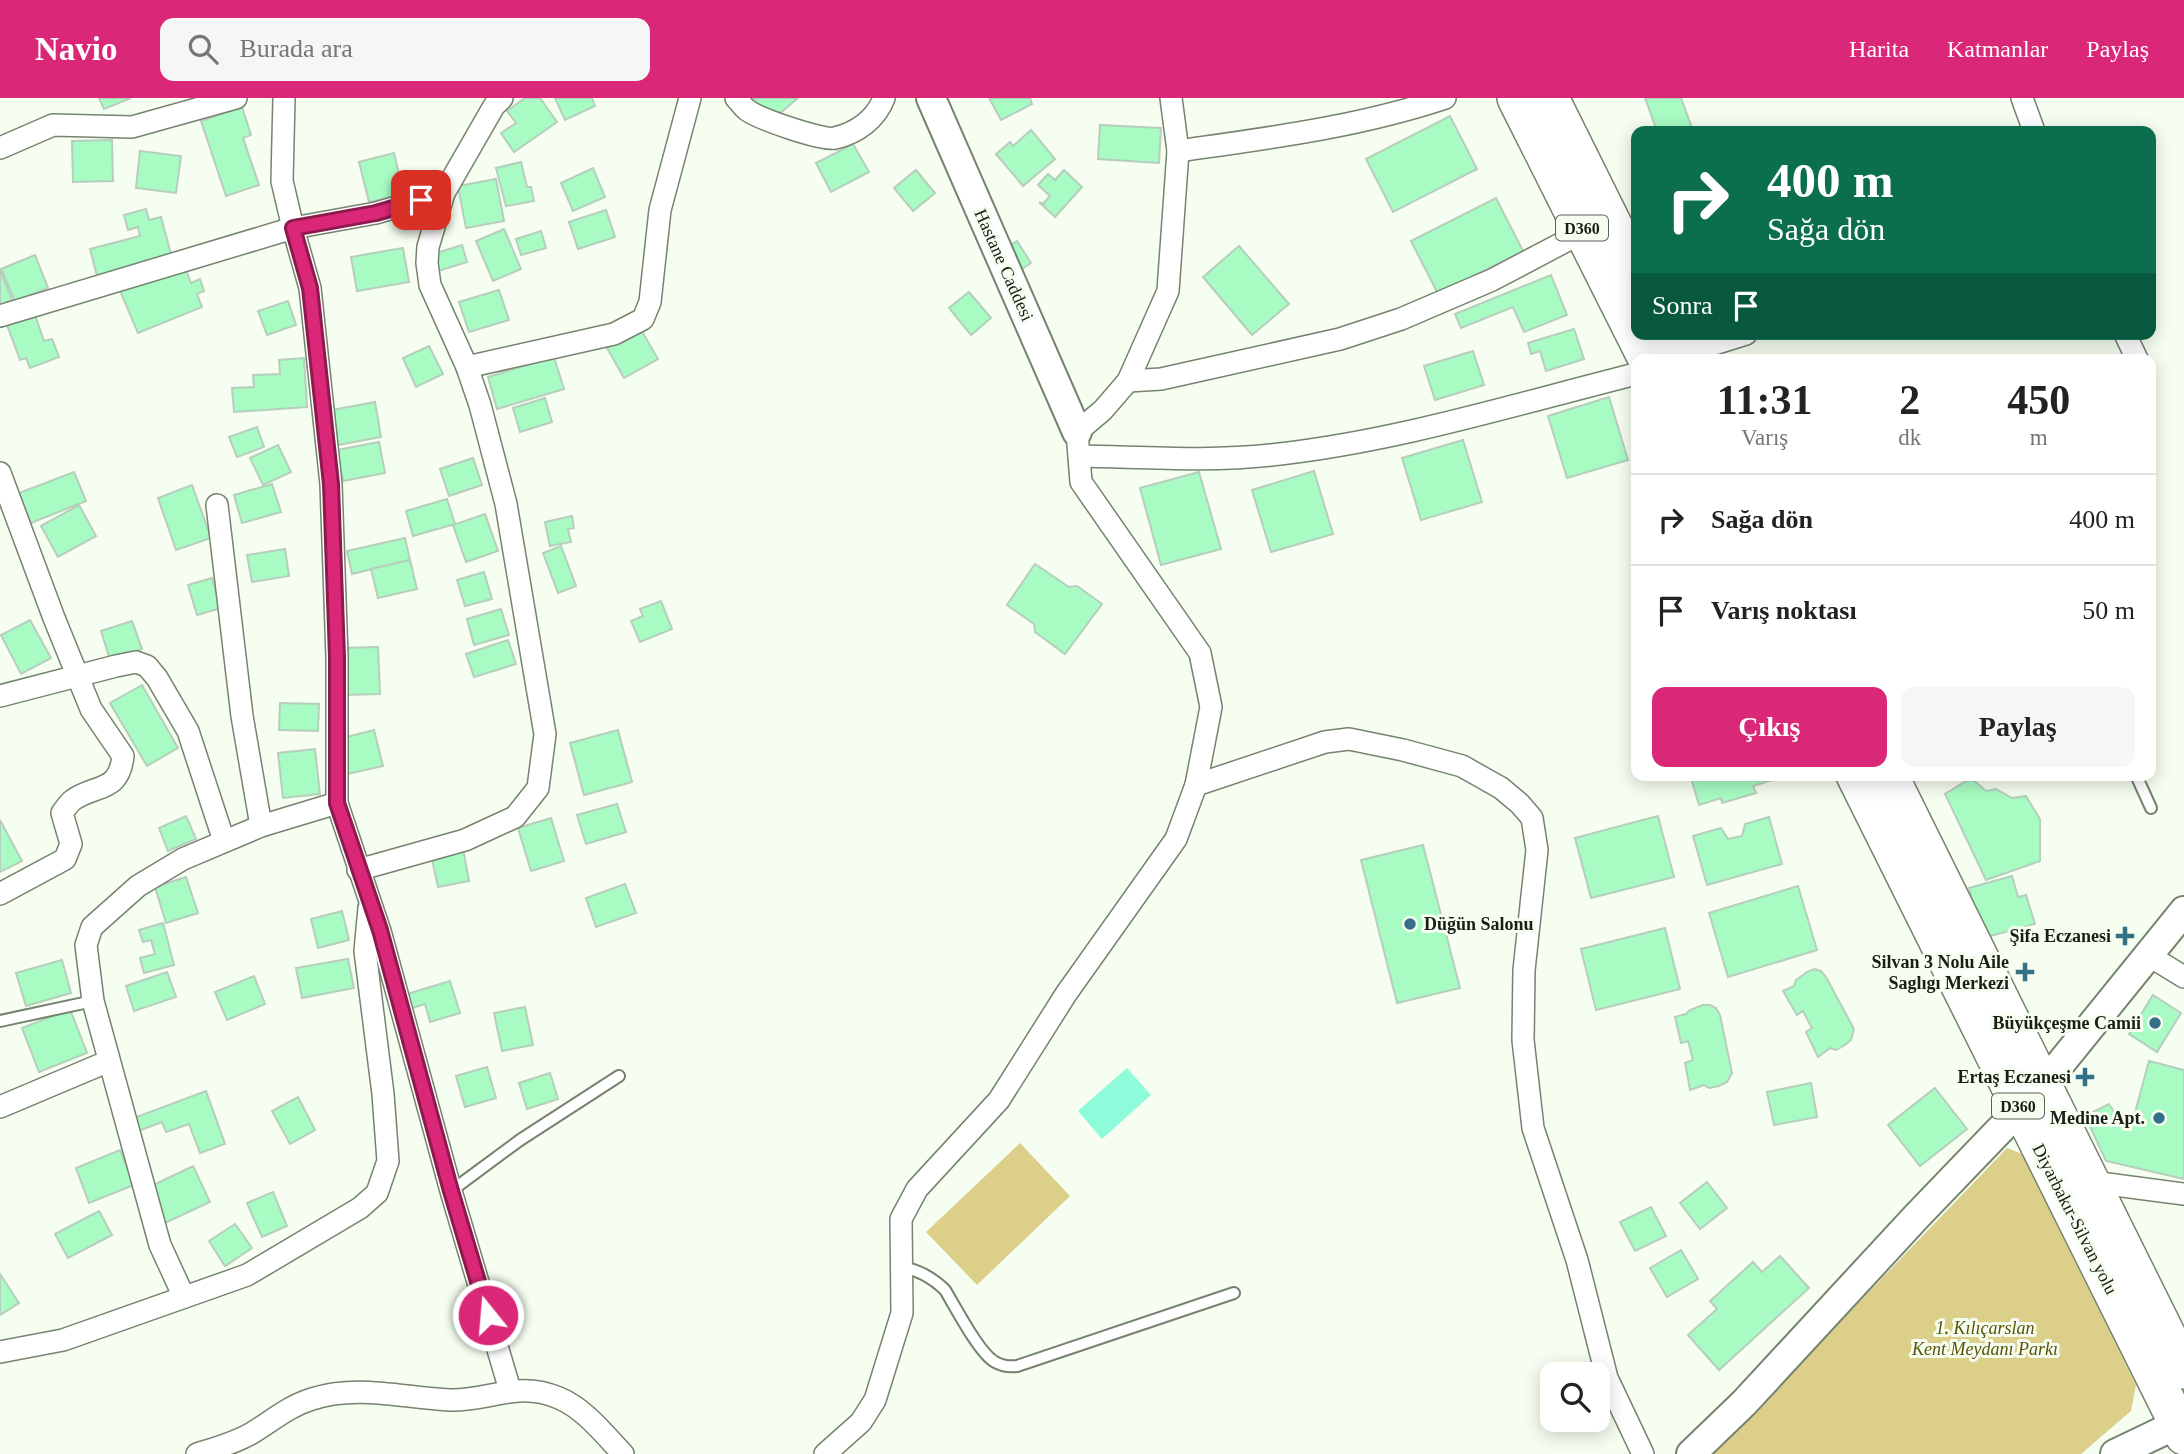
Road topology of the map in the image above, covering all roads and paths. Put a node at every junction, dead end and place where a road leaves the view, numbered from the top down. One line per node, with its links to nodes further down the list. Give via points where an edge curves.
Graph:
1 (236, 98): 14 (street, via 132,127 53,125)
2 (284, 98): 17 (street, via 282,181)
3 (690, 98): 24 (street, via 660,210 650,302 643,319 614,334)
4 (736, 98): 5 (street, via 748,111 779,125 833,139 865,125)
5 (884, 98)
6 (931, 98): 27 (street, Hastane Caddesi)
7 (1171, 98): 15 (street)
8 (1445, 98): 15 (street, via 1328,130)
9 (1516, 98): 18 (highway, D360)
10 (1550, 98): 19 (highway, D360)
11 (2022, 98): 13 (street)
12 (496, 101): 16 (street)
13 (2032, 126)
14 (0, 148)
15 (1178, 151): 26 (street, via 1168,291)
16 (444, 193): 17 (street, via 376,213); 24 (street, via 427,263 430,285)
17 (293, 228): 21 (street); 36 (street, via 310,288 331,484)
18 (1583, 232): 20 (highway, D360); 26 (street, via 1447,301 1352,335 1161,379)
19 (1631, 261)
20 (1631, 299)
21 (0, 316)
22 (1720, 340): 23 (street)
23 (1669, 352)
24 (467, 367): 40 (street, via 506,504 545,734 538,788 515,817 465,840)
25 (1631, 375): 27 (street, via 1417,429 1316,449 1225,458)
26 (1128, 381): 27 (street)
27 (1078, 444): 35 (street, via 1081,482 1200,653 1211,706)
28 (0, 475): 30 (street)
29 (217, 505): 38 (street, via 242,716)
30 (78, 676): 31 (street); 39 (street, via 136,662 157,678 188,731); 41 (street, via 91,709 123,756 121,772 107,786 72,801 62,813 71,844 65,859)
31 (0, 696)
32 (1858, 781): 50 (highway, Diyarbakır-Silvan yolu / D360)
33 (1892, 781): 50 (highway, Diyarbakır-Silvan yolu / D360)
34 (2139, 781): 37 (lane)
35 (1196, 785): 55 (street, via 1176,839 1066,994 999,1100 917,1189 901,1219); 65 (street, via 1325,742 1349,739 1462,766 1501,789 1532,818 1537,850 1524,970 1523,1040 1533,1128 1577,1260 1607,1378)
36 (337, 803): 38 (street); 40 (street)
37 (2151, 808)
38 (261, 826): 39 (street)
39 (224, 841): 46 (street, via 138,886 92,927 86,945)
40 (358, 870): 42 (street)
41 (0, 894)
42 (370, 901): 53 (street); 57 (street, via 365,951 388,1161 377,1192 360,1208 247,1275)
43 (2184, 911): 44 (street)
44 (2148, 955): 45 (street); 50 (street)
45 (2184, 977)
46 (93, 1001): 47 (lane); 48 (street)
47 (0, 1021)
48 (109, 1061): 51 (street); 57 (street, via 160,1245)
49 (619, 1076): 53 (lane)
50 (2031, 1096): 52 (highway, Diyarbakır-Silvan yolu / D360); 61 (highway, Diyarbakır-Silvan yolu / D360); 66 (street)
51 (0, 1107)
52 (2092, 1182): 54 (street); 59 (highway, Diyarbakır-Silvan yolu / D360)
53 (451, 1191): 60 (street)
54 (2184, 1194)
55 (901, 1267): 56 (lane, via 937,1282 989,1357 1008,1367); 64 (street, via 902,1313 875,1400 861,1422)
56 (1234, 1293)
57 (184, 1297): 58 (street, via 63,1340)
58 (0, 1352)
59 (2184, 1370)
60 (510, 1390): 62 (street, via 450,1400 368,1392 327,1395 296,1404 250,1434); 63 (street, via 561,1398 578,1408)
61 (2182, 1427): 67 (street)
62 (197, 1454)
63 (623, 1454)
64 (825, 1454)
65 (1643, 1454)
66 (1691, 1454)
67 (2115, 1454)

